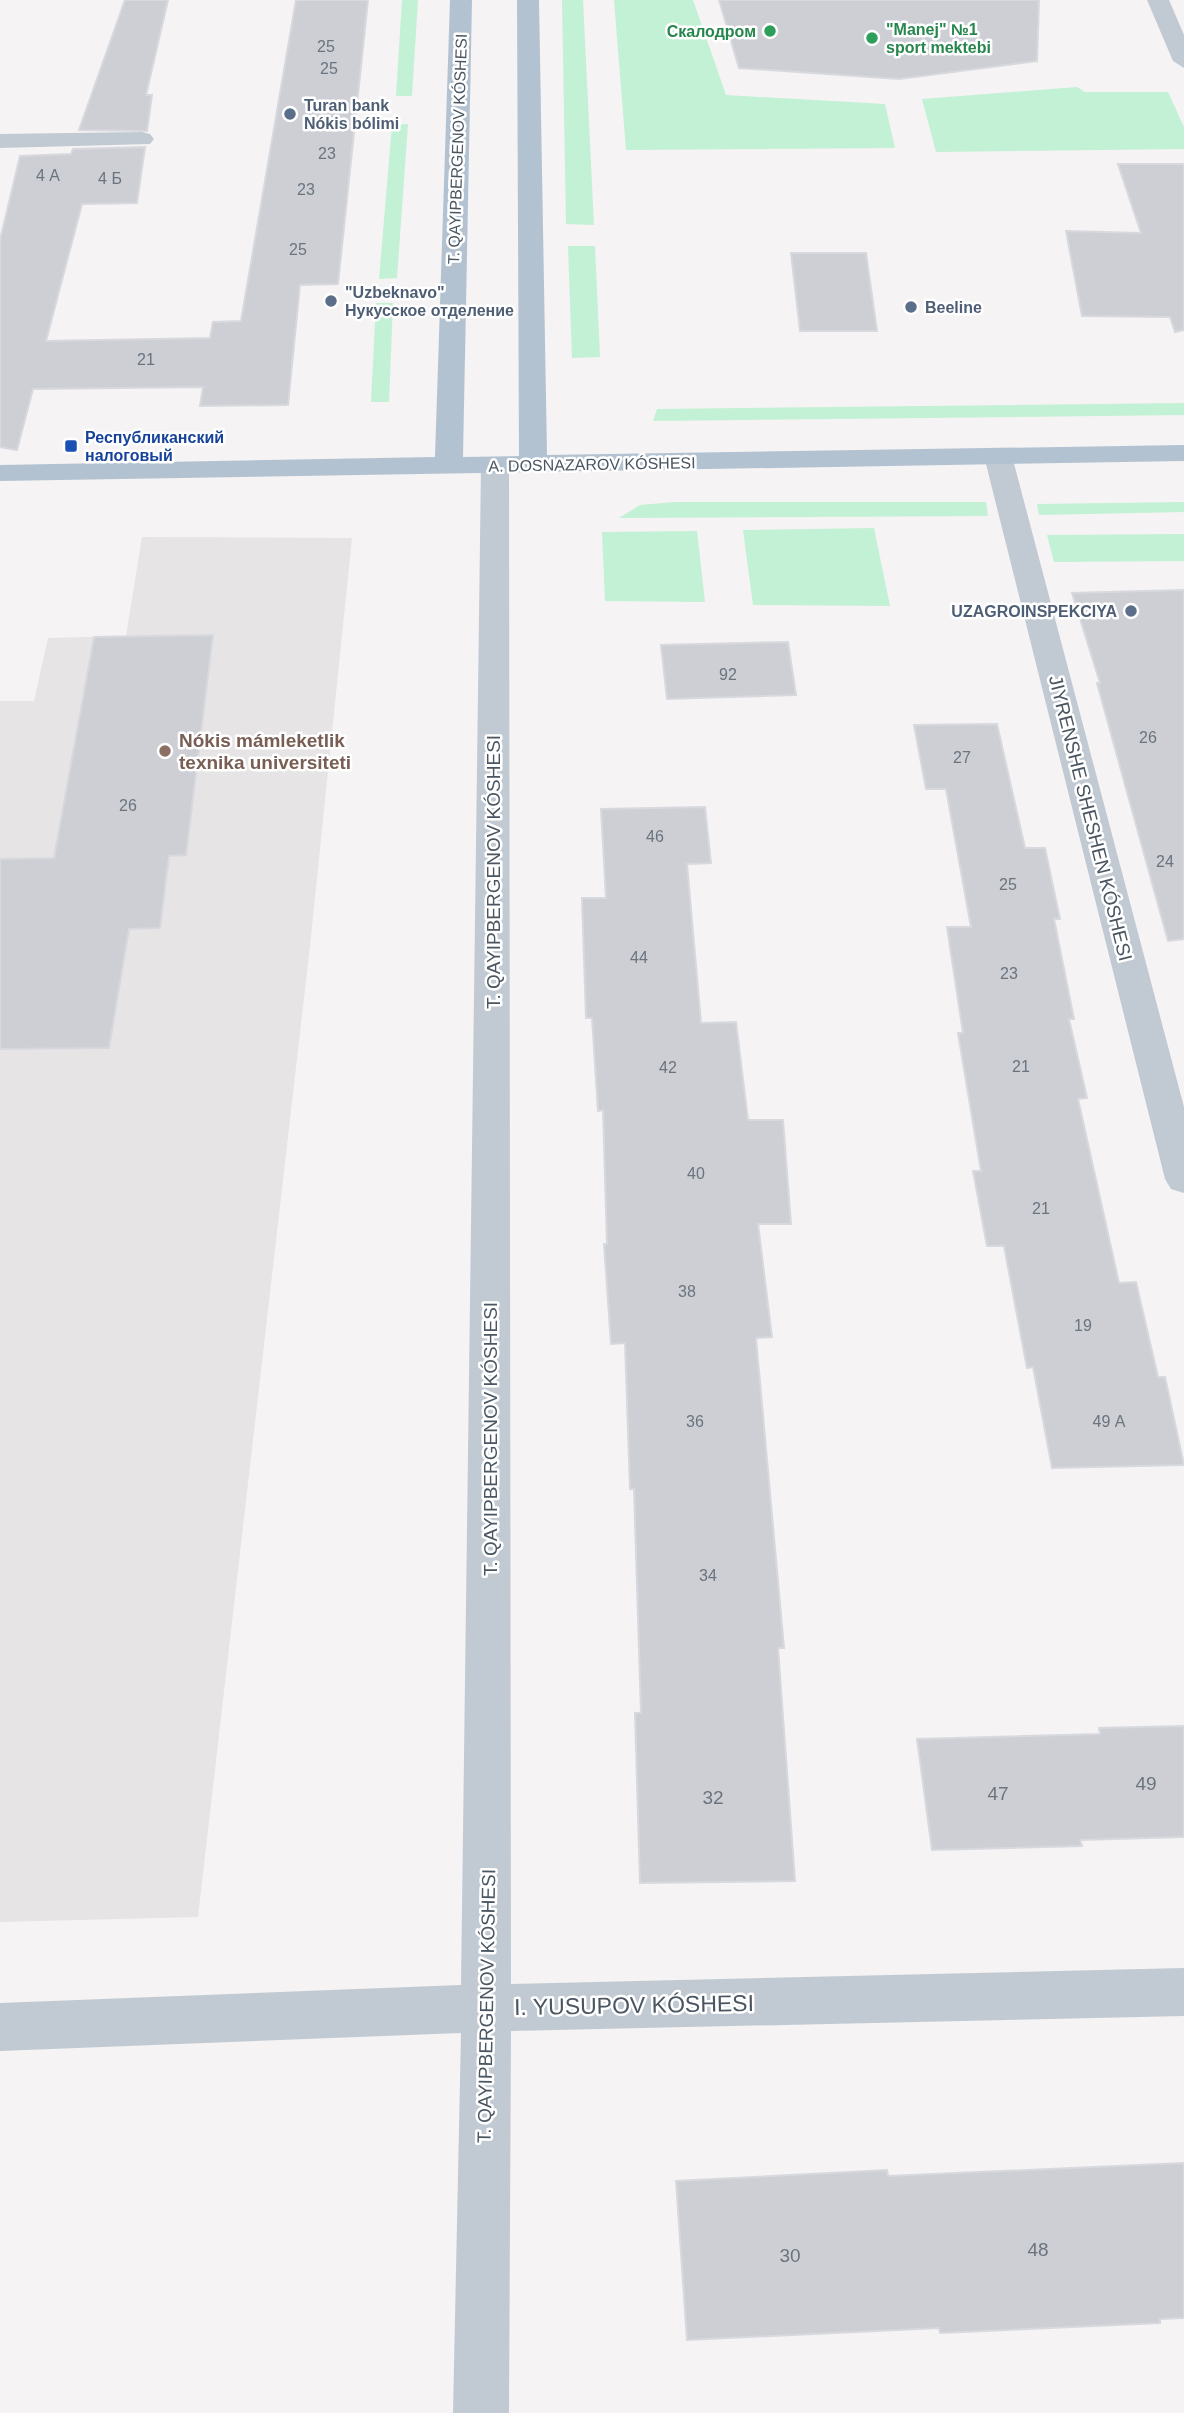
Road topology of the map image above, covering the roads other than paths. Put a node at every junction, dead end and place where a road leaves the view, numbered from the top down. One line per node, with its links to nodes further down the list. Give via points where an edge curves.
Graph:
1 (461, 0): 10 (main road)
2 (528, 0): 9 (main road)
3 (1158, 0): 4 (street)
4 (1184, 61)
5 (142, 139): 6 (street)
6 (0, 141)
7 (1184, 453): 8 (main road, A. DOSNAZAROV KÓSHESI)
8 (998, 456): 9 (main road, A. DOSNAZAROV KÓSHESI); 12 (street, JIYRENSHE SHESHEN KÓSHESI)
9 (514, 465): 10 (main road, A. DOSNAZAROV KÓSHESI); 14 (street)
10 (449, 466): 11 (main road, A. DOSNAZAROV KÓSHESI)
11 (0, 473)
12 (1184, 1180)
13 (1184, 1992): 14 (street, I. YUSUPOV KÓSHESI)
14 (486, 2008): 15 (street, I. YUSUPOV KÓSHESI); 16 (street)
15 (0, 2026)
16 (481, 2413)

